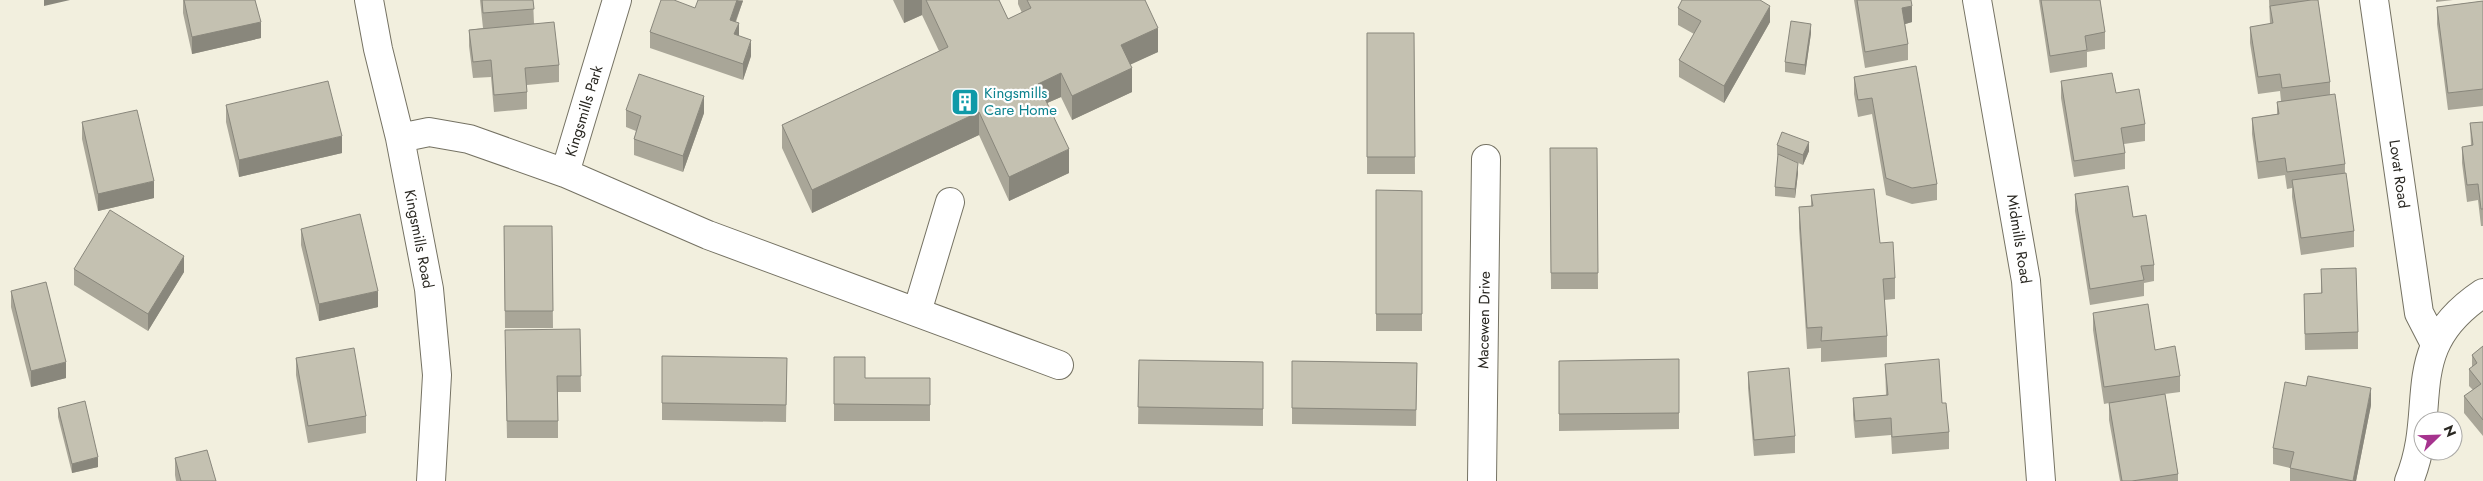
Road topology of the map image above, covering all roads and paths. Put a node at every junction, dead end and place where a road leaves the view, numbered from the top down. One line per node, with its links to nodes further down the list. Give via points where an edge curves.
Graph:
1 (369, 0): 5 (street, Kingsmills Road)
2 (617, 0): 7 (street, Kingsmills Park)
3 (1977, 0): 15 (street, Midmills Road, via 2026,281)
4 (2374, 0): 11 (street, Lovat Road, via 2419,313)
5 (400, 138): 7 (street, Kingsmills Park, via 429,132 469,139); 13 (street, Kingsmills Road, via 429,289 437,375)
6 (1486, 158): 14 (street, Macewen Drive)
7 (565, 173): 10 (street, via 708,235)
8 (950, 202): 10 (street)
9 (2483, 293): 11 (street, via 2463,307)
10 (917, 312): 12 (street)
11 (2435, 344): 16 (street, via 2425,374 2421,433 2416,464)
12 (1059, 365)
13 (431, 481)
14 (1482, 481)
15 (2041, 481)
16 (2409, 481)

